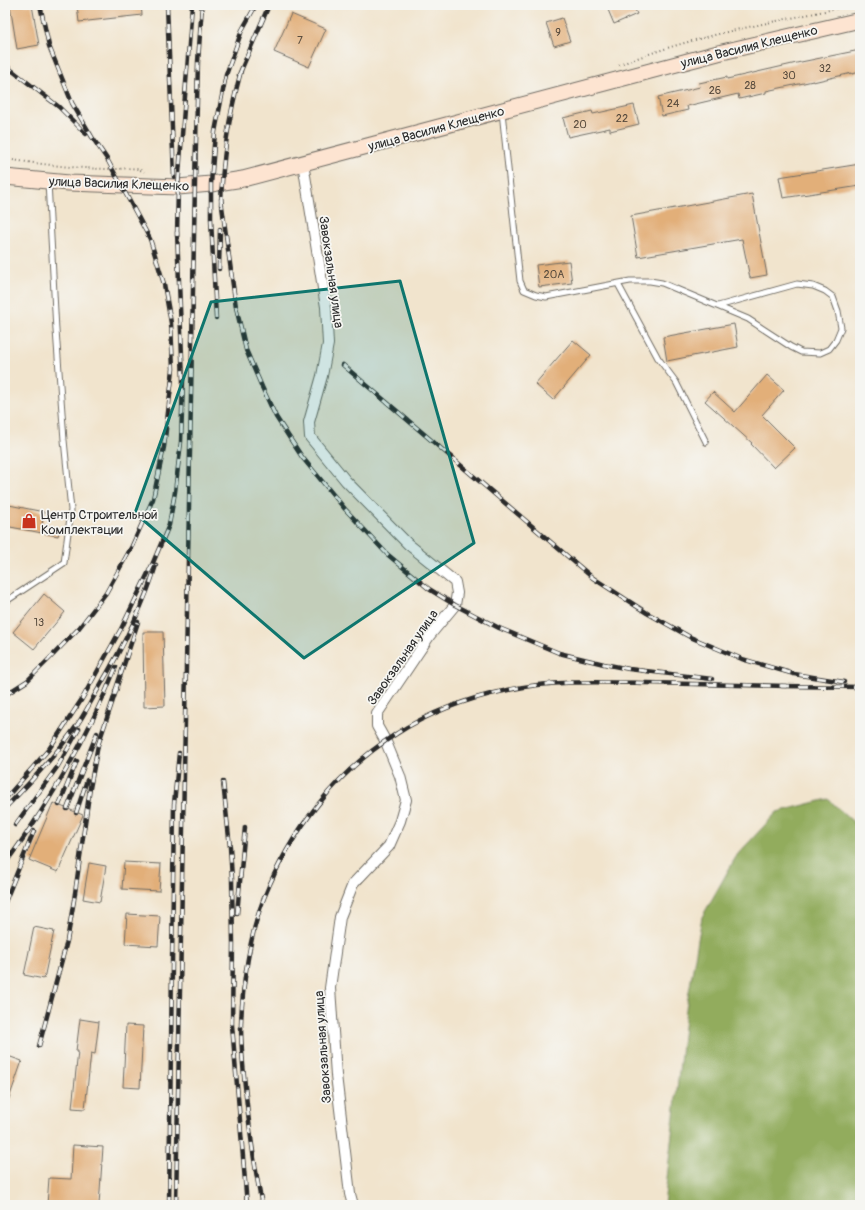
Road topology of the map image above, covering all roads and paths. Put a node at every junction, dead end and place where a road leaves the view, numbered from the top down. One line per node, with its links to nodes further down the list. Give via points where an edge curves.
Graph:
1 (860, 20): 2 (street, улица Василия Клещенко, via 718,52)
2 (502, 111): 4 (street, улица Василия Клещенко); 8 (lane, via 520,281 524,290 546,297)
3 (5, 159): 5 (path)
4 (303, 163): 7 (street, улица Василия Клещенко, via 243,179 183,187); 12 (street, Завокзальная улица, via 326,307 328,344 309,422 310,437 346,481 402,538 455,582 457,593 455,604 426,641 377,714 376,726 386,742 400,776 406,800 389,846 353,884 340,917 330,988 336,1075)
5 (64, 167)
6 (5, 177): 7 (street, улица Василия Клещенко)
7 (48, 181): 11 (lane, via 64,440 71,510 64,563)
8 (618, 284): 9 (lane, via 639,281 662,283); 10 (lane, via 658,358 676,382)
9 (718, 306): 9 (lane, via 748,319 801,352 820,353 829,349 841,328 833,297 813,286 797,284)
10 (706, 442)
11 (5, 602)
12 (353, 1205)

